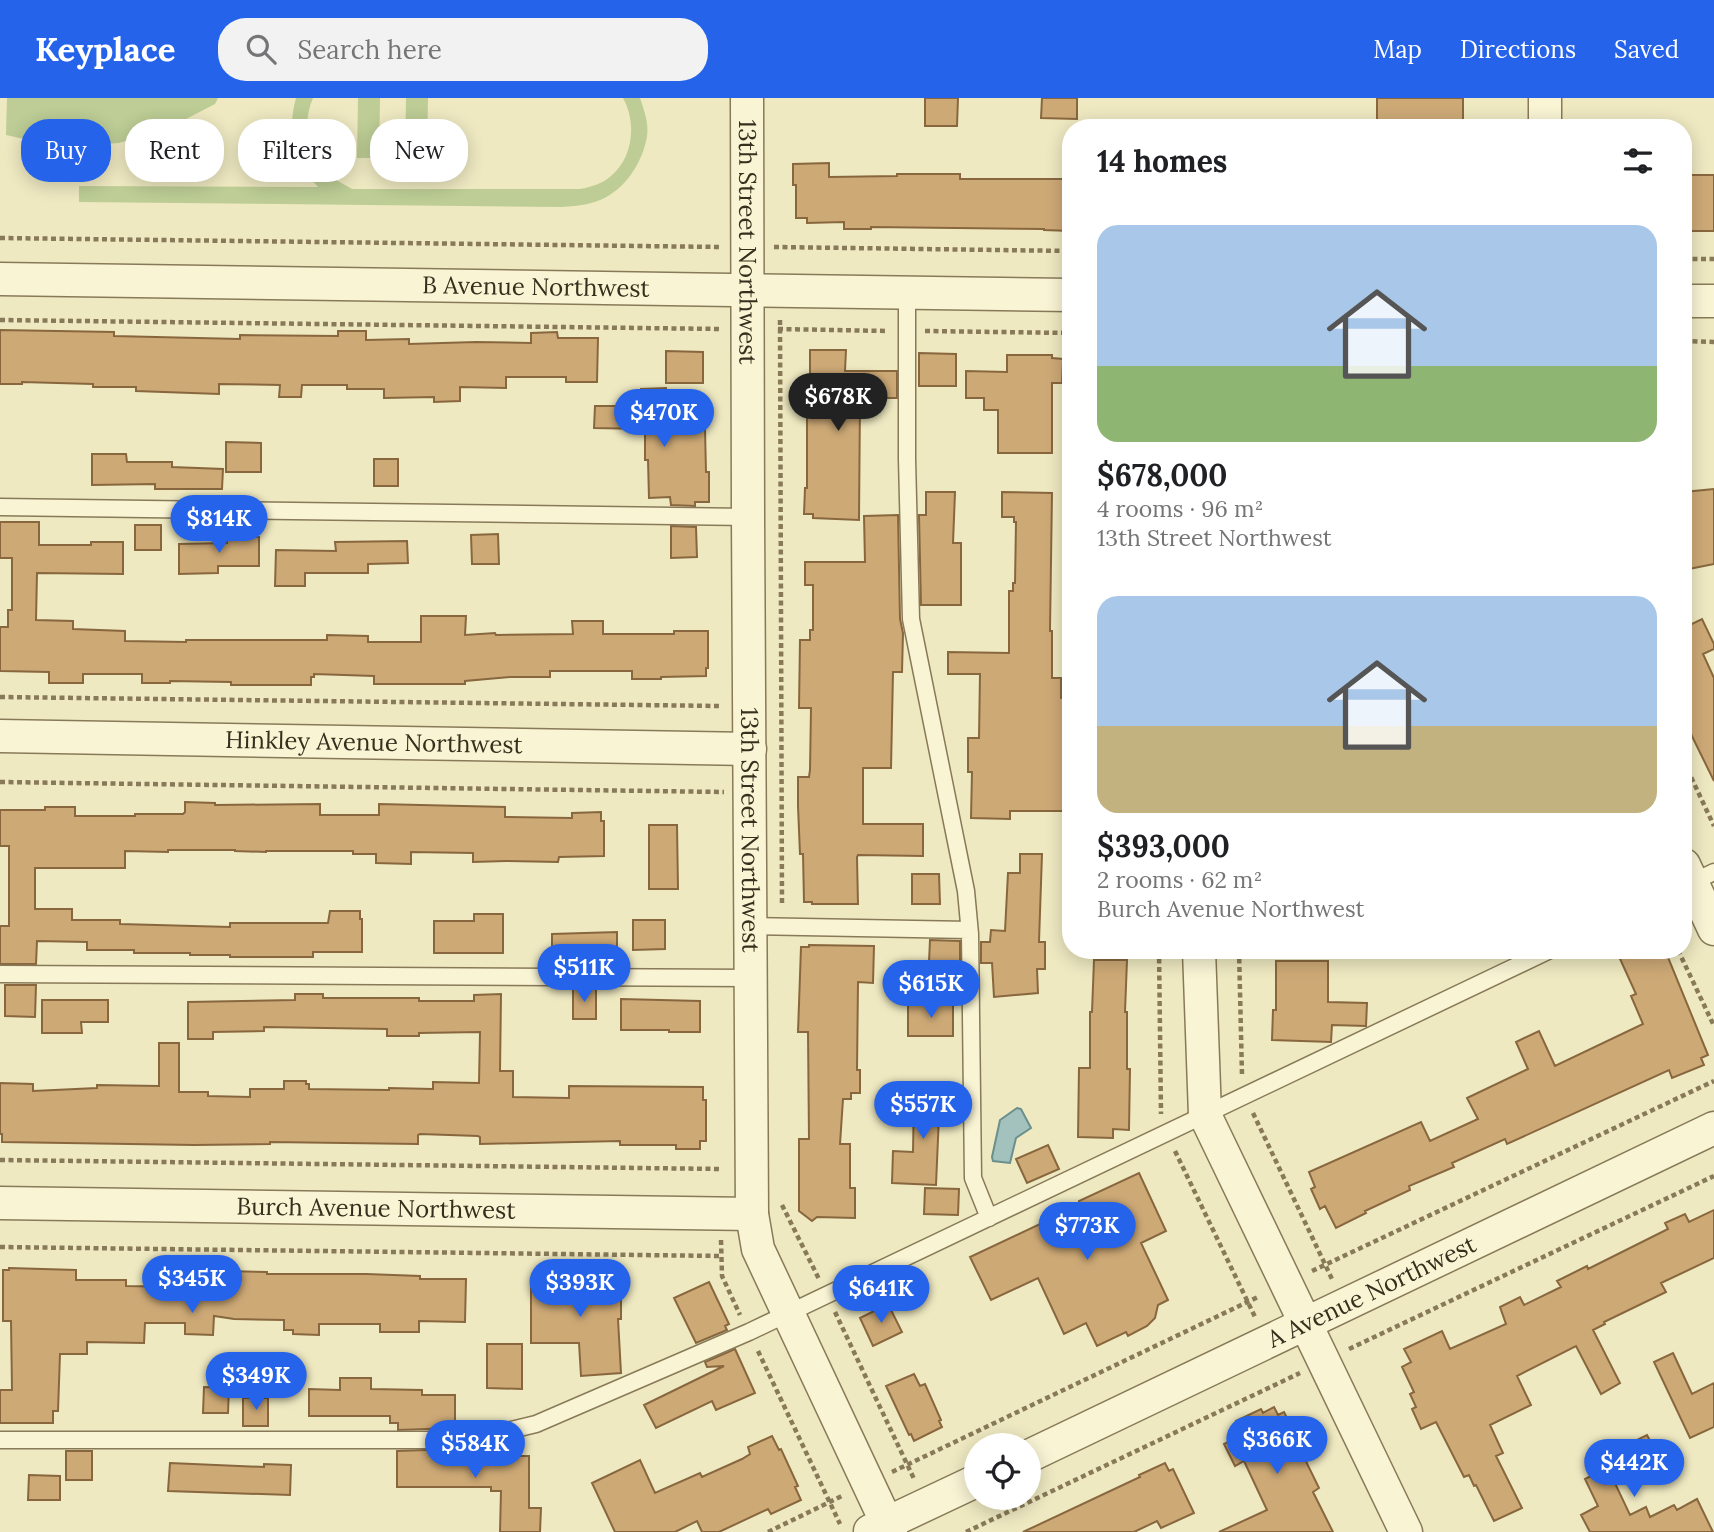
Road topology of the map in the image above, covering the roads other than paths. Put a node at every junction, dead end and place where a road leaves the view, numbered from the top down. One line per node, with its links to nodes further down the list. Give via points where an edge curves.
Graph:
1 (747, 98): 5 (street, 13th Street Northwest)
2 (1545, 98): 3 (street)
3 (1545, 119)
4 (0, 279): 5 (street, B Avenue Northwest)
5 (748, 290): 6 (street, B Avenue Northwest); 11 (street, 13th Street Northwest)
6 (907, 292): 7 (street, B Avenue Northwest); 17 (lane, via 911,619 966,891)
7 (1062, 295)
8 (1692, 301): 9 (street)
9 (1714, 301)
10 (0, 507): 11 (lane)
11 (748, 517): 13 (street, 13th Street Northwest)
12 (0, 736): 13 (street, Hinkley Avenue Northwest)
13 (750, 749): 15 (street, 13th Street Northwest)
14 (1693, 877): 16 (street)
15 (751, 926): 17 (lane); 21 (street, 13th Street Northwest)
16 (1714, 929)
17 (969, 930): 26 (lane, via 973,1178)
18 (1199, 959): 22 (street)
19 (1531, 959): 22 (lane)
20 (0, 974): 21 (lane)
21 (751, 978): 25 (street, 13th Street Northwest)
22 (1205, 1115): 26 (lane); 28 (street)
23 (1714, 1128): 28 (street, A Avenue Northwest)
24 (0, 1203): 25 (street, Burch Avenue Northwest)
25 (752, 1214): 27 (street, 13th Street Northwest, via 758,1249)
26 (989, 1218): 27 (lane)
27 (788, 1314): 29 (lane, via 536,1424 482,1437); 32 (street, 13th Street Northwest)
28 (1307, 1323): 30 (street, A Avenue Northwest); 33 (street)
29 (0, 1440)
30 (1041, 1450)
31 (964, 1486): 32 (street)
32 (872, 1528)
33 (1406, 1532)

